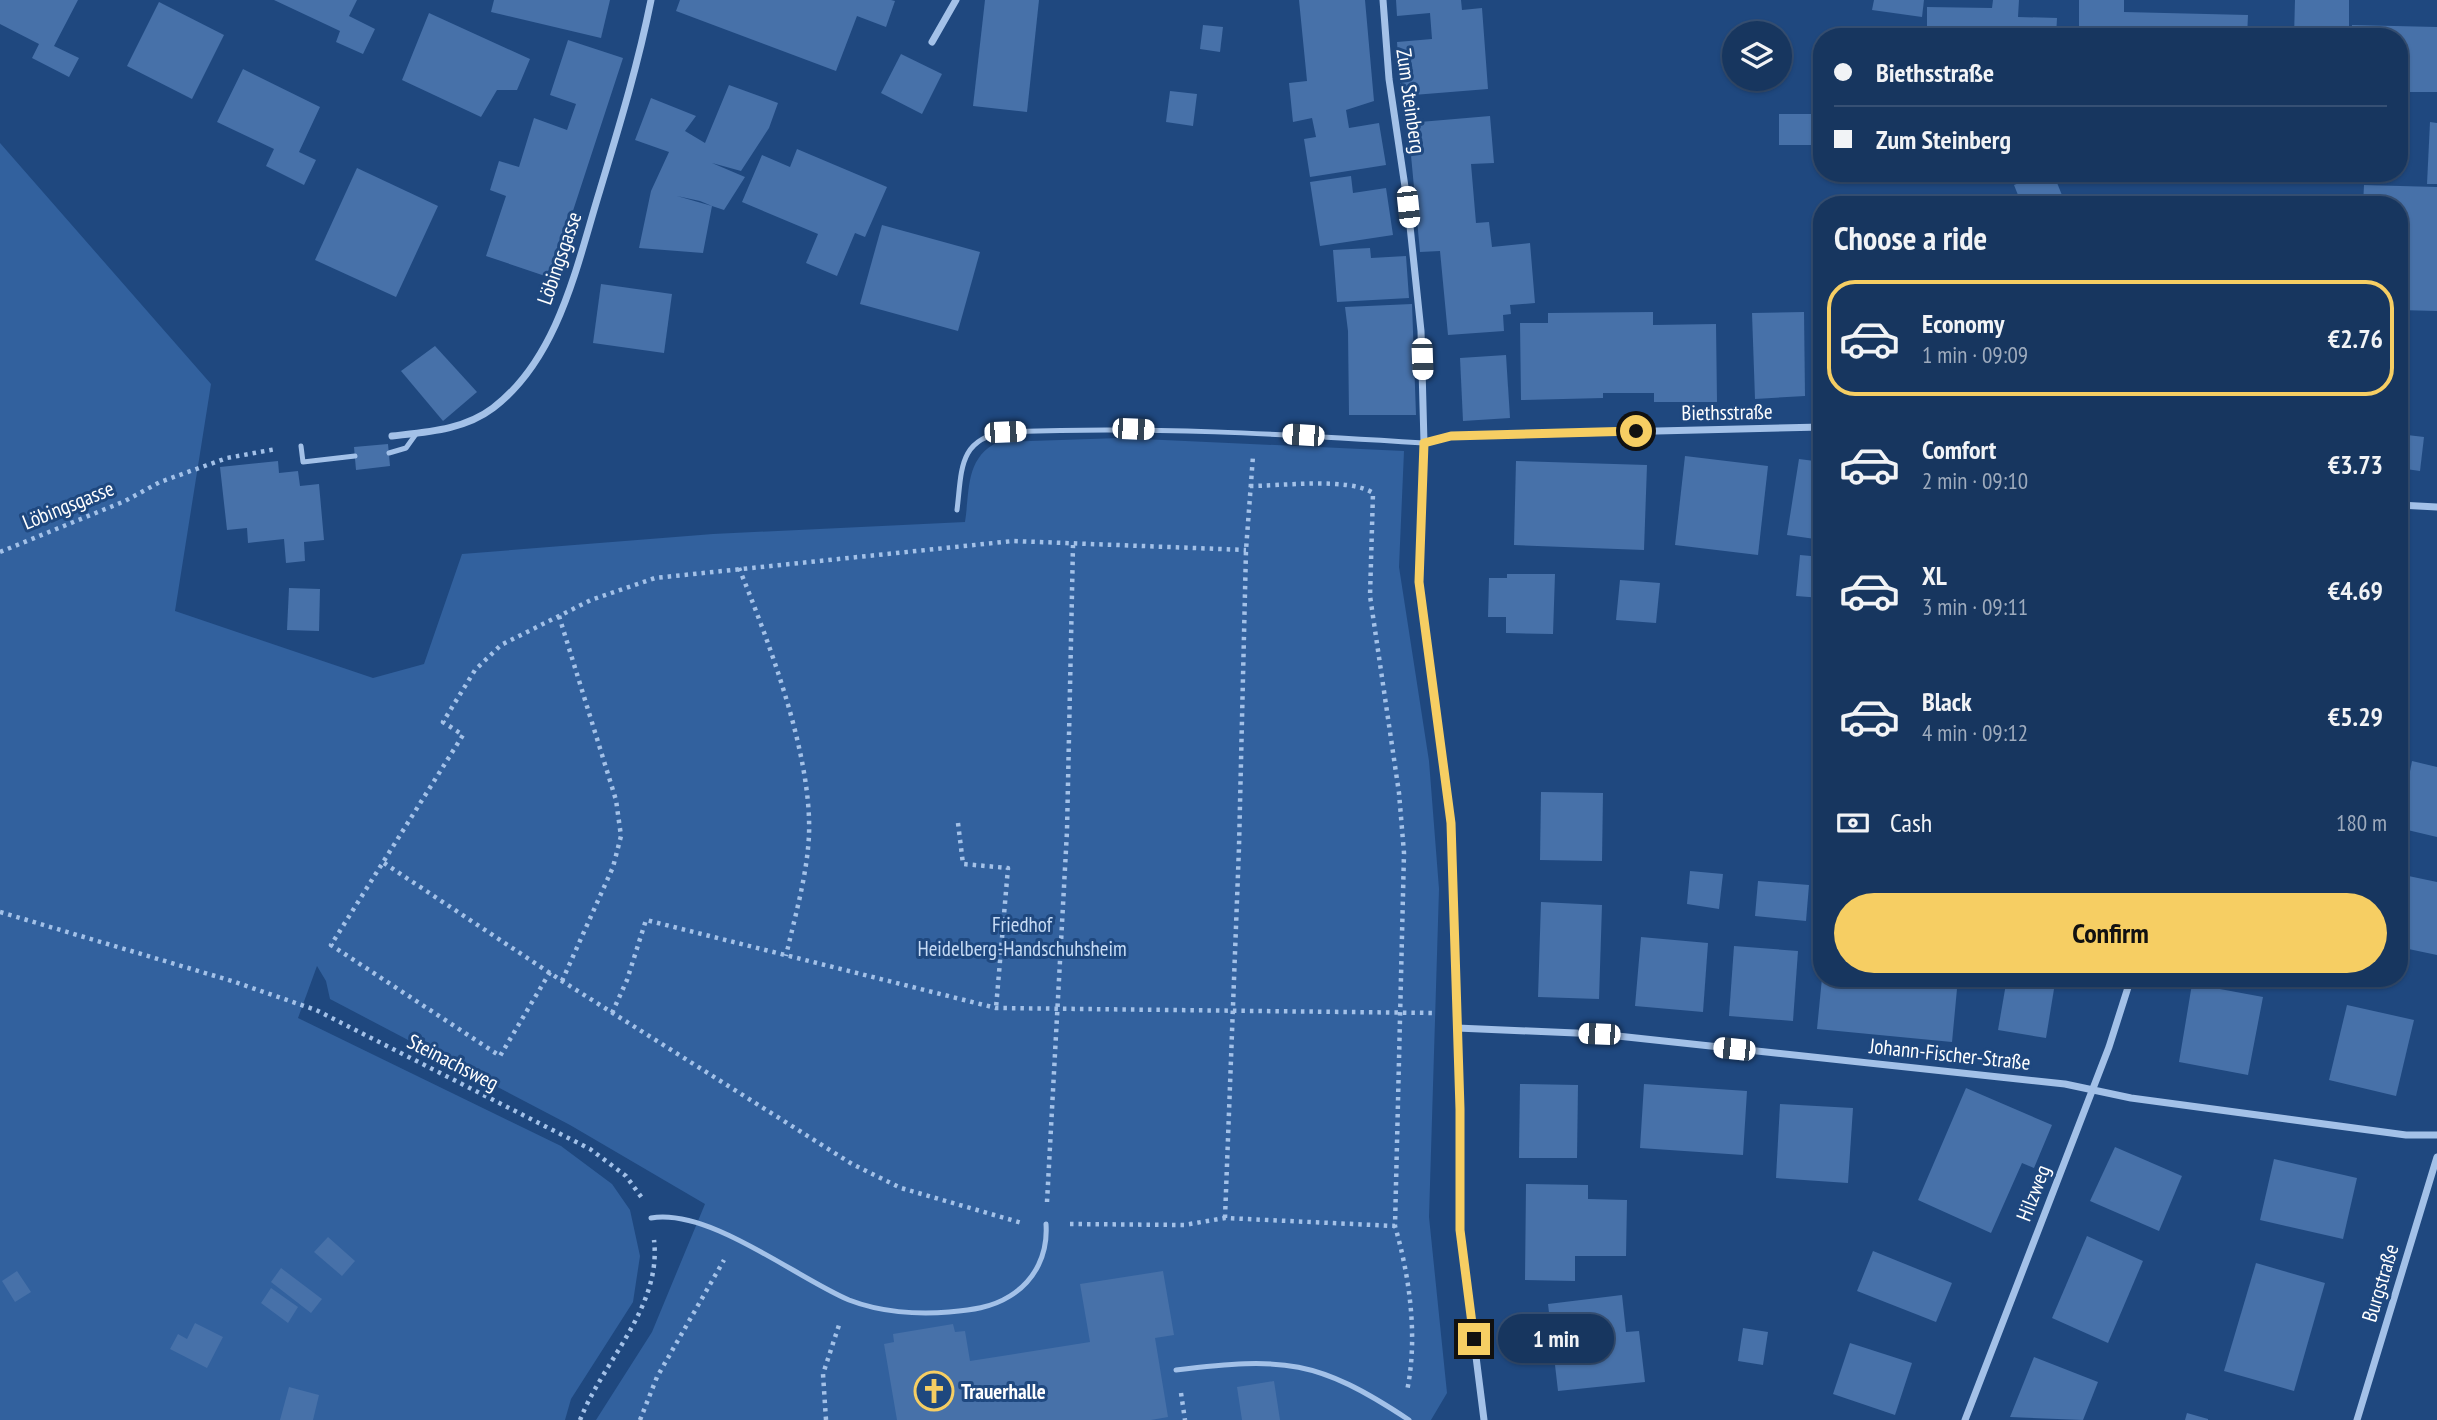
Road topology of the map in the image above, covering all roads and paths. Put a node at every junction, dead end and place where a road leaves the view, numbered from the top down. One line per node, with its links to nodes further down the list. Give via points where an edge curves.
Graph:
1 (651, 0): 7 (street, Löbingsgasse, via 636,70 566,299 553,326 527,370 492,409 455,427)
2 (956, 0): 4 (street)
3 (1383, 0): 9 (street, Zum Steinberg, via 1421,331)
4 (932, 42)
5 (1813, 427): 9 (street, Biethsstraße, via 1451,436)
6 (1255, 432): 9 (lane); 14 (path); 17 (lane, via 1109,428 990,435 969,449 962,464)
7 (416, 433): 8 (street, Löbingsgasse); 11 (lane, via 406,448)
8 (392, 436)
9 (1424, 443): 31 (street, Zum Steinberg, via 1419,582 1451,823)
10 (301, 446): 12 (lane, via 303,462)
11 (389, 453)
12 (355, 456)
13 (227, 458): 20 (path, Löbingsgasse)
14 (1250, 486): 19 (path); 34 (path, via 1345,485 1373,493 1370,596 1404,853)
15 (2408, 505): 16 (street)
16 (2437, 507)
17 (957, 510)
18 (1073, 545): 19 (path); 21 (path, via 987,543); 32 (path, via 1067,831)
19 (1246, 550): 33 (path)
20 (0, 552)
21 (738, 568): 22 (path, via 631,584); 26 (path, via 786,702 809,817 804,870)
22 (559, 616): 24 (path, via 501,645 475,670 443,722 463,736); 28 (path, via 609,773 621,836 613,867)
23 (958, 823): 30 (path, via 963,864 1008,868)
24 (384, 863): 27 (path); 27 (path, via 331,945 500,1056)
25 (0, 912): 40 (path, Steinachsweg, via 316,1010 590,1149 634,1185)
26 (786, 956): 30 (path); 35 (path, via 646,920)
27 (550, 972): 28 (path)
28 (562, 981): 35 (path)
29 (2128, 987): 37 (street, Hilzweg)
30 (996, 1008): 32 (path)
31 (1456, 1009): 34 (path); 36 (street, Zum Steinberg)
32 (1056, 1011): 33 (path); 42 (path)
33 (1232, 1011): 34 (path); 41 (path)
34 (1402, 1012): 43 (path)
35 (612, 1013): 42 (path, via 881,1179 1008,1220)
36 (1457, 1028): 37 (street, Johann-Fischer-Straße, via 1599,1034); 53 (street, Zum Steinberg, via 1460,1230)
37 (2091, 1090): 38 (street, Johann-Fischer-Straße, via 2406,1135); 54 (street, Hilzweg)
38 (2437, 1135)
39 (2437, 1157): 55 (street, Burgstraße)
40 (651, 1217): 44 (lane, via 682,1217); 49 (path, Steinachsweg, via 655,1266 648,1294)
41 (1225, 1218): 42 (path, via 1184,1225); 43 (path)
42 (1046, 1224): 45 (lane, via 1046,1243 1035,1273 1021,1289 984,1308 938,1313 885,1309)
43 (1395, 1226): 48 (path, via 1410,1314)
44 (737, 1242): 45 (lane); 50 (path, via 673,1348)
45 (850, 1300): 51 (path, via 823,1374)
46 (1177, 1370): 48 (lane, via 1238,1363 1294,1364 1341,1380)
47 (1182, 1397): 52 (path)
48 (1408, 1419)
49 (580, 1420)
50 (640, 1420)
51 (826, 1420)
52 (1185, 1420)
53 (1484, 1420)
54 (1965, 1420)
55 (2357, 1420)

